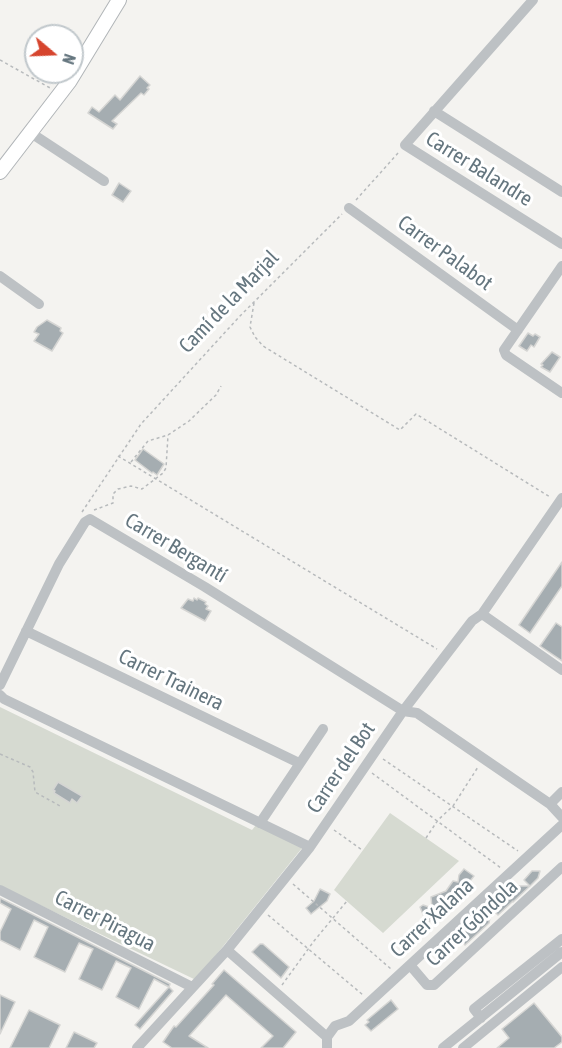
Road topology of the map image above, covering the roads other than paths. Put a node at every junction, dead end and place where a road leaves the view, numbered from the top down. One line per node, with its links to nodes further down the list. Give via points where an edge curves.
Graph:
1 (119, 0): 4 (main road)
2 (533, 0): 3 (street)
3 (434, 111): 7 (street); 9 (street, Carrer Balandre, via 405,145)
4 (31, 133): 5 (main road); 6 (street)
5 (0, 172)
6 (104, 181)
7 (562, 192)
8 (349, 208): 13 (street, Carrer Palabot)
9 (562, 244)
10 (562, 266): 13 (street)
11 (0, 276): 12 (street)
12 (39, 304)
13 (518, 330): 14 (street, via 504,350 506,355)
14 (562, 393)
15 (561, 500): 16 (street, Carrer del Bot)
16 (482, 614): 18 (street); 21 (street, Carrer del Bot, via 472,621)
17 (26, 631): 19 (street); 21 (street, Carrer Bergantí, via 85,517); 23 (street, Carrer Trainera)
18 (562, 670)
19 (0, 685)
20 (0, 695): 27 (street)
21 (403, 711): 25 (street, via 417,713); 29 (street, Carrer del Bot)
22 (323, 729): 23 (street)
23 (299, 763): 27 (street)
24 (562, 792): 25 (street)
25 (550, 804): 26 (street)
26 (562, 817)
27 (260, 823): 29 (street)
28 (562, 825): 35 (street, Carrer Xalana)
29 (310, 847): 33 (street, Carrer del Bot)
30 (562, 867): 35 (street, Carrer Góndola, via 434,985 427,985)
31 (0, 890): 37 (street, Carrer Piragua)
32 (562, 939): 38 (street, via 474,1009)
33 (227, 950): 37 (street, Carrer del Bot); 39 (street, Carrer Xalana)
34 (562, 952): 38 (street)
35 (410, 965): 39 (street, Carrer Xalana, via 349,1021 336,1026)
36 (562, 967): 42 (street)
37 (192, 987): 40 (street, Carrer del Bot)
38 (482, 1018): 41 (street)
39 (327, 1042)
40 (136, 1048)
41 (443, 1048)
42 (464, 1048)

